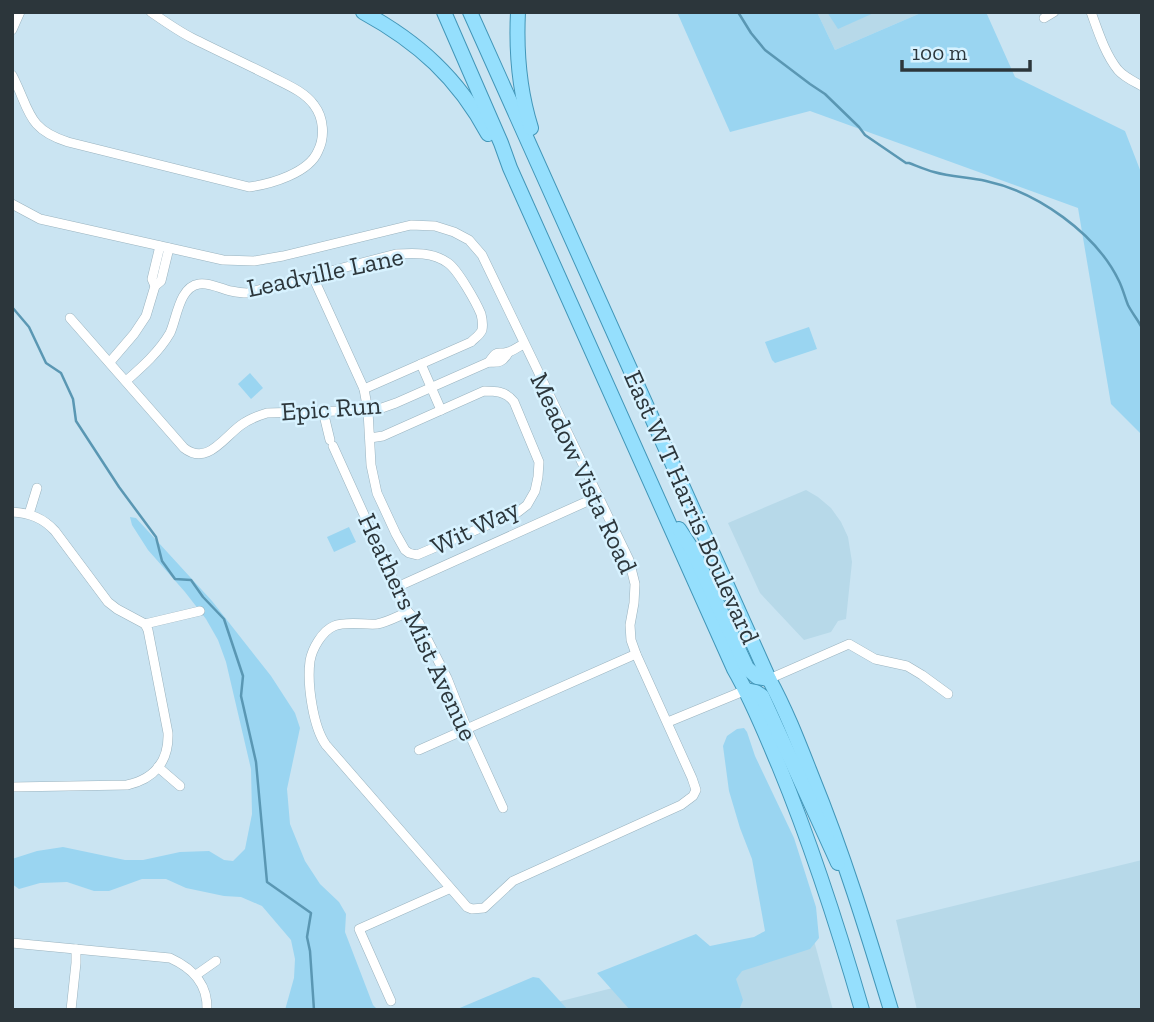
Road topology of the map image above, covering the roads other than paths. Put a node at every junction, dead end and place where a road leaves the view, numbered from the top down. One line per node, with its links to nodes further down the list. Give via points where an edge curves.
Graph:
1 (20, 12): 10 (street)
2 (151, 12): 11 (street, via 309,99 321,118 322,130 313,161 289,176 249,187 68,142 37,125)
3 (363, 12): 13 (main road, via 441,68 479,116)
4 (444, 12): 13 (main road, East W T Harris Boulevard)
5 (470, 12): 14 (main road, East W T Harris Boulevard)
6 (518, 12): 14 (main road, via 522,90)
7 (1054, 12): 9 (street)
8 (1091, 12): 12 (street, via 1118,70)
9 (1044, 18)
10 (12, 30)
11 (12, 75)
12 (1142, 86)
13 (510, 168): 31 (main road, East W T Harris Boulevard)
14 (544, 177): 39 (main road, East W T Harris Boulevard)
15 (12, 204): 16 (street, Meadow Vista Road, via 40,219)
16 (165, 247): 19 (street, Meadow Vista Road, via 223,260 254,261 411,225 435,226 469,240 482,255); 20 (street, via 152,279 155,286 146,316)
17 (313, 277): 21 (street, Leadville Lane, via 396,254 420,253 449,264 481,315 482,330 471,342); 22 (street, Leadville Lane, via 247,293 194,285 185,294 170,333); 24 (street, Wit Way)
18 (71, 318): 20 (street, Epic Run)
19 (524, 344): 23 (street, Epic Run, via 498,363 489,362); 30 (street, Meadow Vista Road)
20 (110, 362): 22 (street, Epic Run)
21 (421, 364): 23 (street); 24 (street, Leadville Lane)
22 (126, 381): 26 (street, Epic Run, via 184,448 197,455 209,452 255,417)
23 (431, 387): 25 (street); 27 (street, Epic Run)
24 (364, 389): 27 (street, Wit Way)
25 (441, 410): 28 (street, Wit Way); 28 (street, Wit Way, via 484,391 510,397 539,462 535,491 527,505 428,552 409,553 377,494)
26 (323, 411): 27 (street, Epic Run); 34 (street, Heathers Mist Avenue, via 331,443)
27 (368, 411): 28 (street, Wit Way)
28 (369, 438)
29 (37, 488): 33 (street)
30 (599, 496): 34 (street); 38 (street, Meadow Vista Road, via 633,572 629,632)
31 (657, 496): 39 (main road, via 692,549 747,668 757,677); 40 (main road, East W T Harris Boulevard)
32 (12, 512): 33 (street)
33 (29, 514): 37 (street, via 55,531 108,602)
34 (397, 587): 36 (street, Heathers Mist Avenue)
35 (200, 611): 37 (street)
36 (408, 612): 43 (street, Heathers Mist Avenue, via 419,623 447,678); 49 (street, Meadow Vista Road, via 382,623 333,626 323,636 310,662 317,728 324,742)
37 (145, 625): 45 (street, via 168,733 167,750)
38 (636, 654): 42 (street, Meadow Vista Road); 43 (street)
39 (769, 679): 41 (street, via 849,644 875,659 922,674); 50 (main road, East W T Harris Boulevard, via 809,768)
40 (746, 690): 42 (street); 50 (main road, via 762,696 832,854); 58 (main road, East W T Harris Boulevard, via 807,837)
41 (948, 694)
42 (668, 722): 49 (street, Meadow Vista Road, via 696,790 684,803 513,881 484,908 467,907)
43 (467, 729): 44 (street); 48 (street, Heathers Mist Avenue)
44 (419, 750)
45 (158, 767): 46 (street); 47 (street, via 144,780 127,785)
46 (180, 786)
47 (12, 787)
48 (503, 808)
49 (449, 888): 55 (street, via 359,929)
50 (856, 896): 59 (main road, East W T Harris Boulevard)
51 (12, 943): 52 (street)
52 (76, 949): 54 (street, via 170,958); 56 (street)
53 (216, 961): 54 (street)
54 (196, 975): 57 (street, via 205,993)
55 (391, 1001)
56 (71, 1010)
57 (206, 1010)
58 (864, 1010)
59 (891, 1010)

